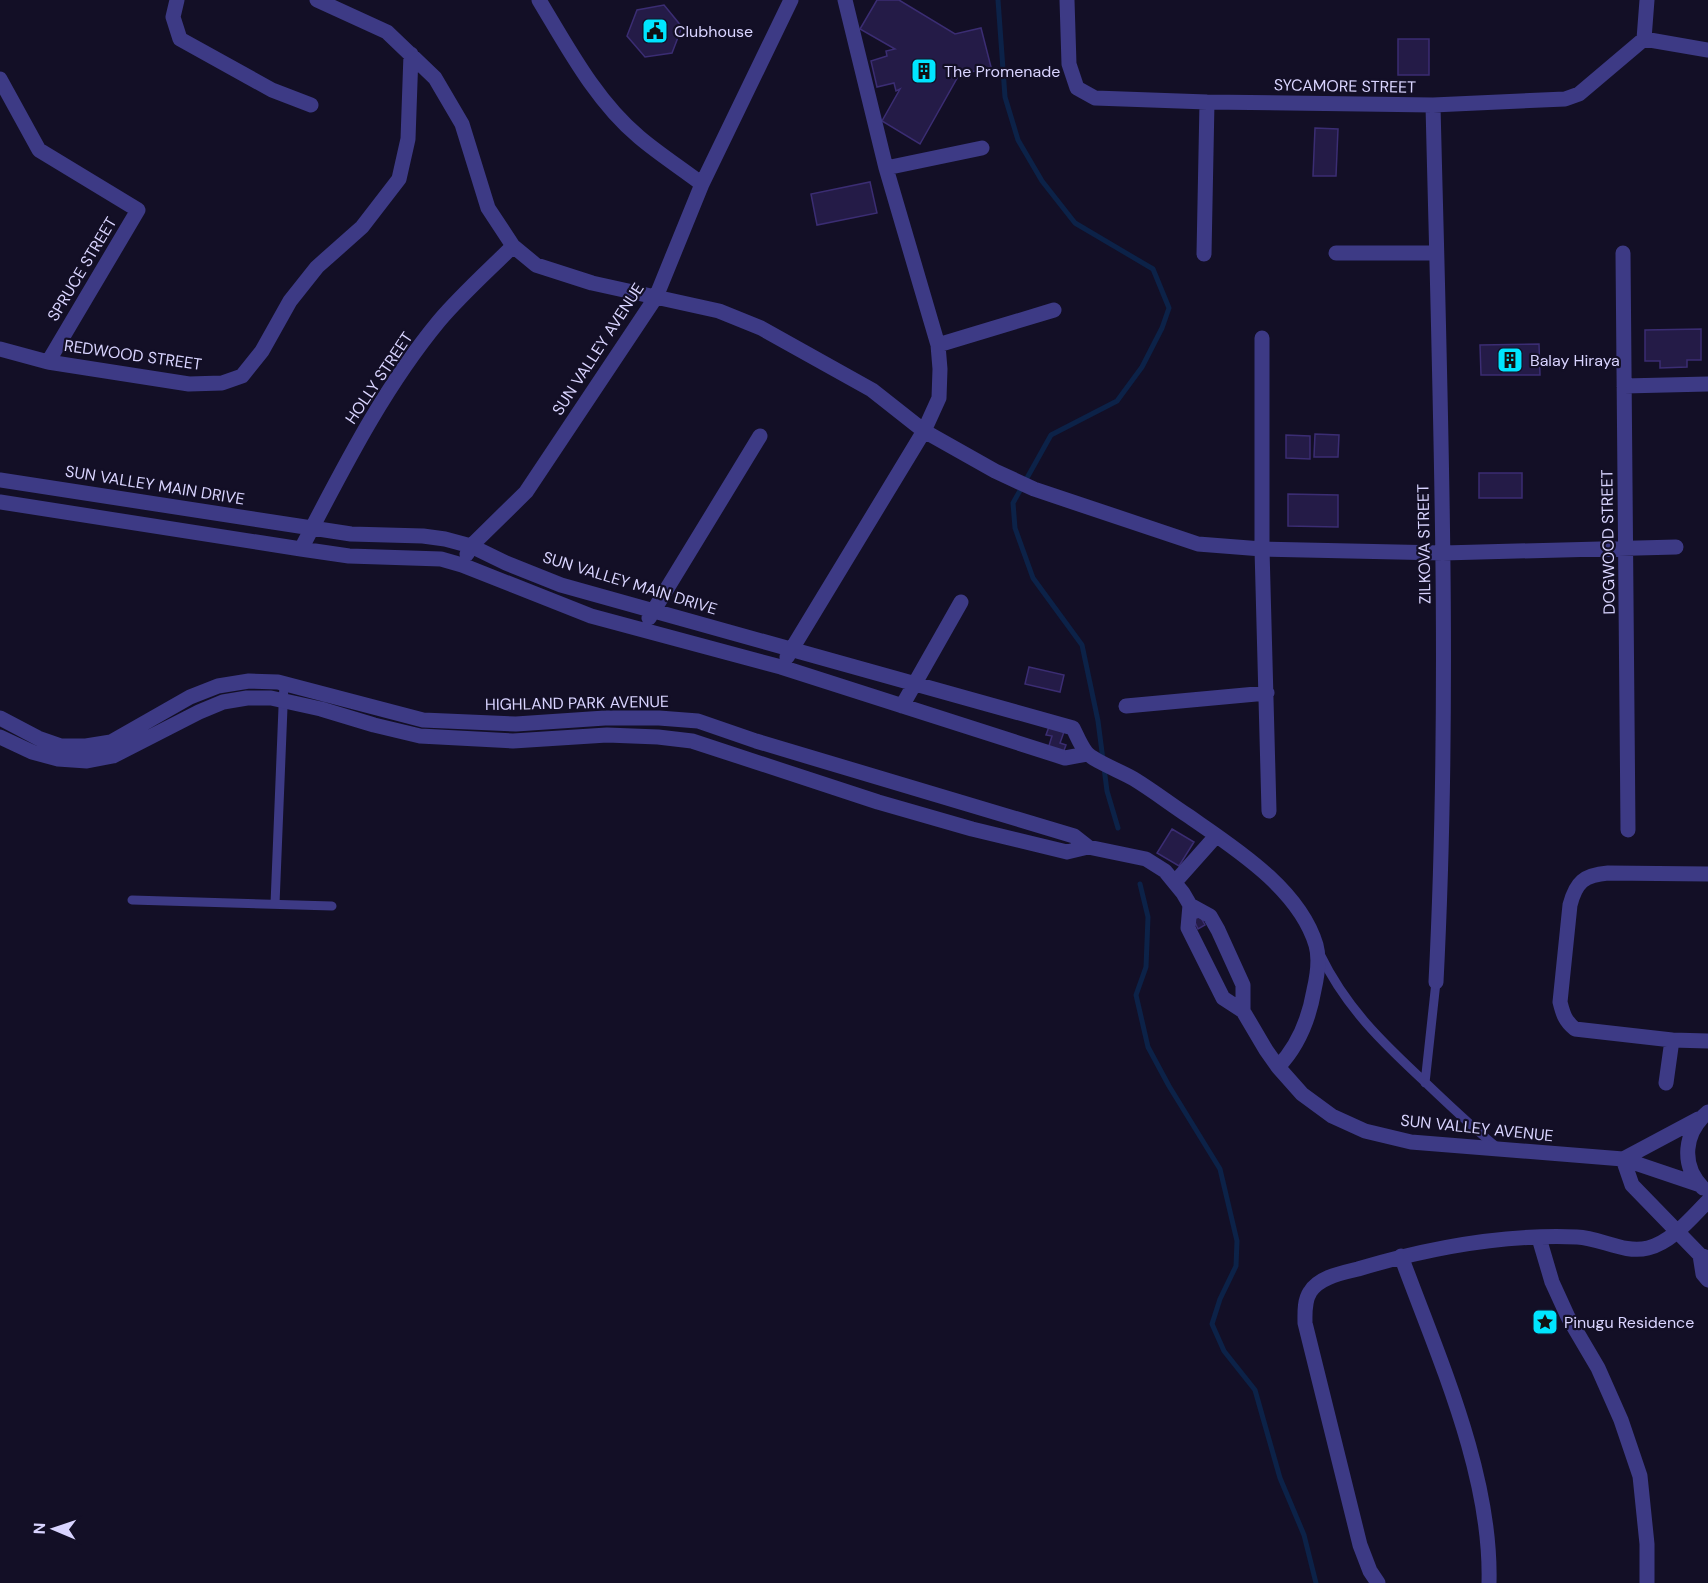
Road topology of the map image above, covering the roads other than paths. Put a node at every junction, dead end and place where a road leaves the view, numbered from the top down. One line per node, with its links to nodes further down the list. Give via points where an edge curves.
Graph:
1 (177, 0): 13 (street, via 172,17 180,39 272,90)
2 (316, 0): 10 (street, via 387,32)
3 (539, 0): 17 (street, via 605,102 638,137)
4 (791, 0): 17 (street, SUN VALLEY AVENUE)
5 (845, 0): 16 (street)
6 (1067, 0): 12 (street, SYCAMORE STREET, via 1069,64 1077,88 1095,98)
7 (1647, 0): 8 (street)
8 (1644, 39): 9 (street); 14 (street, SYCAMORE STREET, via 1579,94 1565,99)
9 (1708, 50)
10 (411, 54): 18 (street, via 435,78 462,124 488,208); 28 (street, REDWOOD STREET, via 408,139 399,178 362,227 317,267 290,301 262,351 242,376 222,383 189,384)
11 (0, 79): 28 (street, SPRUCE STREET, via 39,150 138,210)
12 (1207, 102): 14 (street, SYCAMORE STREET); 22 (street)
13 (311, 105)
14 (1433, 105): 20 (street, ZILKOVA STREET)
15 (982, 148): 16 (street)
16 (886, 168): 26 (street)
17 (702, 184): 23 (street, SUN VALLEY AVENUE)
18 (513, 246): 23 (street, via 536,265 562,275); 35 (street, HOLLY STREET, via 438,322 387,393)
19 (1336, 253): 20 (street)
20 (1436, 253): 41 (street, ZILKOVA STREET)
21 (1623, 253): 30 (street, DOGWOOD STREET)
22 (1204, 254)
23 (656, 297): 31 (street, via 719,311 760,328 872,390); 36 (street, SUN VALLEY AVENUE, via 526,492)
24 (1054, 310): 26 (street)
25 (1262, 338): 39 (street)
26 (938, 345): 31 (street, via 939,398)
27 (0, 349): 28 (street, REDWOOD STREET)
28 (48, 362)
29 (1708, 384): 30 (street)
30 (1624, 386): 40 (street, DOGWOOD STREET)
31 (924, 430): 39 (street, via 1034,489 1198,544); 46 (street)
32 (760, 436): 44 (street)
33 (0, 480): 35 (street, SUN VALLEY MAIN DRIVE)
34 (0, 502): 38 (street)
35 (312, 528): 36 (street, SUN VALLEY MAIN DRIVE, via 361,535 423,536); 38 (street, HOLLY STREET)
36 (471, 546): 42 (street, SUN VALLEY AVENUE); 44 (street, SUN VALLEY MAIN DRIVE, via 561,585)
37 (1676, 547): 40 (street)
38 (301, 549): 42 (street)
39 (1262, 549): 41 (street); 50 (street)
40 (1626, 549): 41 (street); 59 (street, DOGWOOD STREET)
41 (1443, 553): 71 (street, ZILKOVA STREET, via 1443,799)
42 (462, 565): 45 (street, via 591,616)
43 (961, 602): 49 (street)
44 (652, 611): 45 (street); 46 (street, SUN VALLEY MAIN DRIVE)
45 (644, 629): 47 (street)
46 (792, 648): 47 (street); 49 (street, SUN VALLEY MAIN DRIVE)
47 (781, 667): 52 (street)
48 (284, 683): 51 (lane); 56 (street, HIGHLAND PARK AVENUE, via 249,681 218,686 190,697 111,742 86,746); 61 (street, HIGHLAND PARK AVENUE, via 423,720 516,724 659,717 698,721 1074,836)
49 (914, 684): 52 (street); 57 (street, SUN VALLEY MAIN DRIVE, via 1073,728)
50 (1267, 693): 53 (street); 58 (street)
51 (282, 700): 56 (street, HIGHLAND PARK AVENUE, via 247,698 223,702 114,756 87,761 58,759); 61 (street, HIGHLAND PARK AVENUE, via 420,736 513,741 617,736 692,741 972,829 1066,852); 65 (lane)
52 (902, 706): 57 (street, via 1065,758)
53 (1126, 706)
54 (0, 718): 56 (street, HIGHLAND PARK AVENUE)
55 (0, 737): 56 (street, HIGHLAND PARK AVENUE)
56 (35, 745)
57 (1091, 756): 60 (street, via 1133,778)
58 (1269, 811)
59 (1628, 830)
60 (1216, 836): 63 (street); 68 (street, via 1288,896)
61 (1088, 847): 63 (street, HIGHLAND PARK AVENUE, via 1146,859)
62 (1708, 874): 73 (street, via 1594,874 1582,880 1570,905 1560,1002 1568,1023 1586,1032)
63 (1175, 882): 66 (street, HIGHLAND PARK AVENUE)
64 (132, 900): 65 (lane)
65 (275, 904): 67 (lane)
66 (1190, 905): 69 (street, HIGHLAND PARK AVENUE, via 1210,916); 70 (street, HIGHLAND PARK AVENUE, via 1188,928)
67 (332, 906)
68 (1317, 947): 75 (street, via 1312,1006 1291,1054); 76 (lane, via 1347,1001)
69 (1231, 959): 70 (street); 72 (street, HIGHLAND PARK AVENUE, via 1243,985)
70 (1209, 969): 72 (street, HIGHLAND PARK AVENUE, via 1223,998)
71 (1436, 982): 76 (lane)
72 (1243, 1011): 75 (street, HIGHLAND PARK AVENUE)
73 (1672, 1040): 74 (street); 77 (street)
74 (1708, 1041)
75 (1278, 1067): 79 (street, SUN VALLEY AVENUE, via 1302,1094 1332,1116 1365,1131 1411,1142)
76 (1425, 1083): 79 (lane)
77 (1666, 1083)
78 (1705, 1115): 80 (street); 81 (street, via 1692,1130 1687,1159)
79 (1500, 1150): 80 (street, SUN VALLEY AVENUE)
80 (1623, 1159): 81 (street, SUN VALLEY AVENUE); 83 (street, via 1632,1185)
81 (1704, 1188)
82 (1708, 1201): 83 (street)
83 (1677, 1232): 84 (street, via 1655,1246 1634,1250 1580,1237); 86 (street)
84 (1539, 1238): 85 (street); 90 (street, via 1552,1282 1622,1420 1640,1476)
85 (1401, 1256): 88 (street, via 1333,1276 1310,1292 1306,1304 1305,1323 1360,1545); 89 (street, via 1473,1462 1485,1512)
86 (1704, 1256): 87 (street, via 1703,1274)
87 (1708, 1280)
88 (1378, 1583)
89 (1489, 1583)
90 (1647, 1583)

